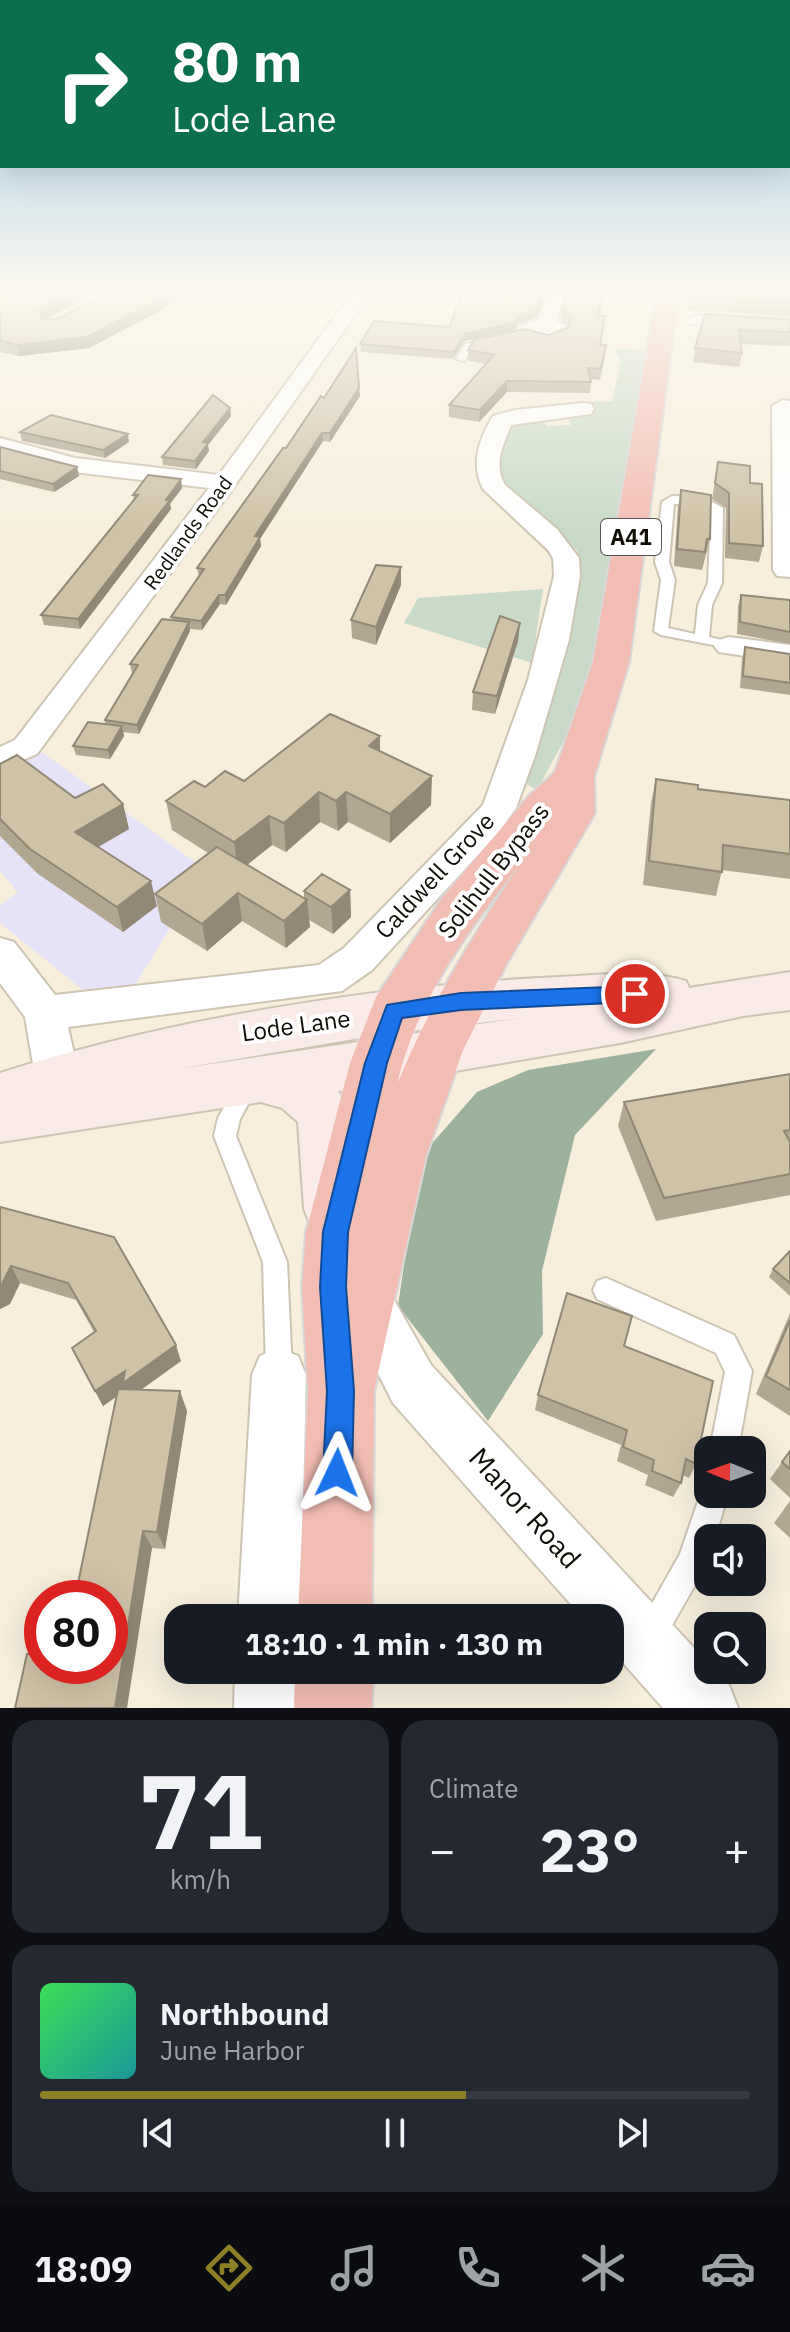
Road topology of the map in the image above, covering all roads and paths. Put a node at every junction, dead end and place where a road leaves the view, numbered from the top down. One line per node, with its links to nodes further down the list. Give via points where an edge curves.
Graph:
1 (305, 372): 7 (street, Redlands Road)
2 (656, 372): 13 (highway, Solihull Bypass / A41, via 611,662)
3 (779, 380): 4 (street)
4 (786, 407): 8 (street)
5 (567, 415): 20 (street, Caldwell Grove, via 501,421 486,464 495,488 557,543 568,562 541,692 500,805 486,825 358,959 328,980)
6 (0, 445): 7 (street, via 74,465)
7 (225, 483): 12 (street, Redlands Road, via 26,747)
8 (788, 497): 9 (street)
9 (779, 569)
10 (715, 641): 10 (lane, via 661,631 668,580 662,562 672,500 703,501 717,508 715,583 705,605); 11 (street)
11 (790, 654)
12 (0, 760)
13 (574, 777): 14 (highway, Solihull Bypass / A41, via 574,813); 19 (highway, Solihull Bypass / A41, via 471,892)
14 (499, 935): 17 (main road, via 521,980); 18 (highway, Solihull Bypass / A41)
15 (0, 953): 20 (street)
16 (766, 994): 17 (main road, Lode Lane); 21 (main road, Lode Lane, via 620,1023)
17 (556, 996): 18 (main road, Lode Lane)
18 (461, 1001): 19 (main road, Lode Lane); 21 (highway, A41)
19 (394, 1011): 22 (highway, A41); 23 (main road, Lode Lane, via 235,1035)
20 (45, 1013): 23 (street)
21 (437, 1050): 22 (main road, Lode Lane); 29 (highway, A41, via 398,1156)
22 (376, 1063): 24 (main road, Lode Lane); 27 (highway, A41)
23 (57, 1076): 25 (main road, Lode Lane)
24 (255, 1081): 26 (main road, Lode Lane); 27 (main road, via 305,1090 319,1106 325,1118); 30 (lane, via 229,1118 225,1136 275,1262)
25 (0, 1096)
26 (0, 1118)
27 (336, 1232): 30 (highway, A41, via 333,1287)
28 (606, 1290): 31 (lane, via 725,1344 739,1371)
29 (363, 1294): 30 (highway, A41); 35 (street, Manor Road, via 412,1384)
30 (310, 1383): 33 (street); 34 (highway, A41)
31 (727, 1436)
32 (710, 1508): 35 (lane, via 693,1561)
33 (271, 1604)
34 (334, 1604)
35 (645, 1641): 40 (street, Manor Road)
36 (267, 1684): 38 (street)
37 (334, 1684): 39 (highway)
38 (266, 1708)
39 (333, 1708)
40 (706, 1708)

